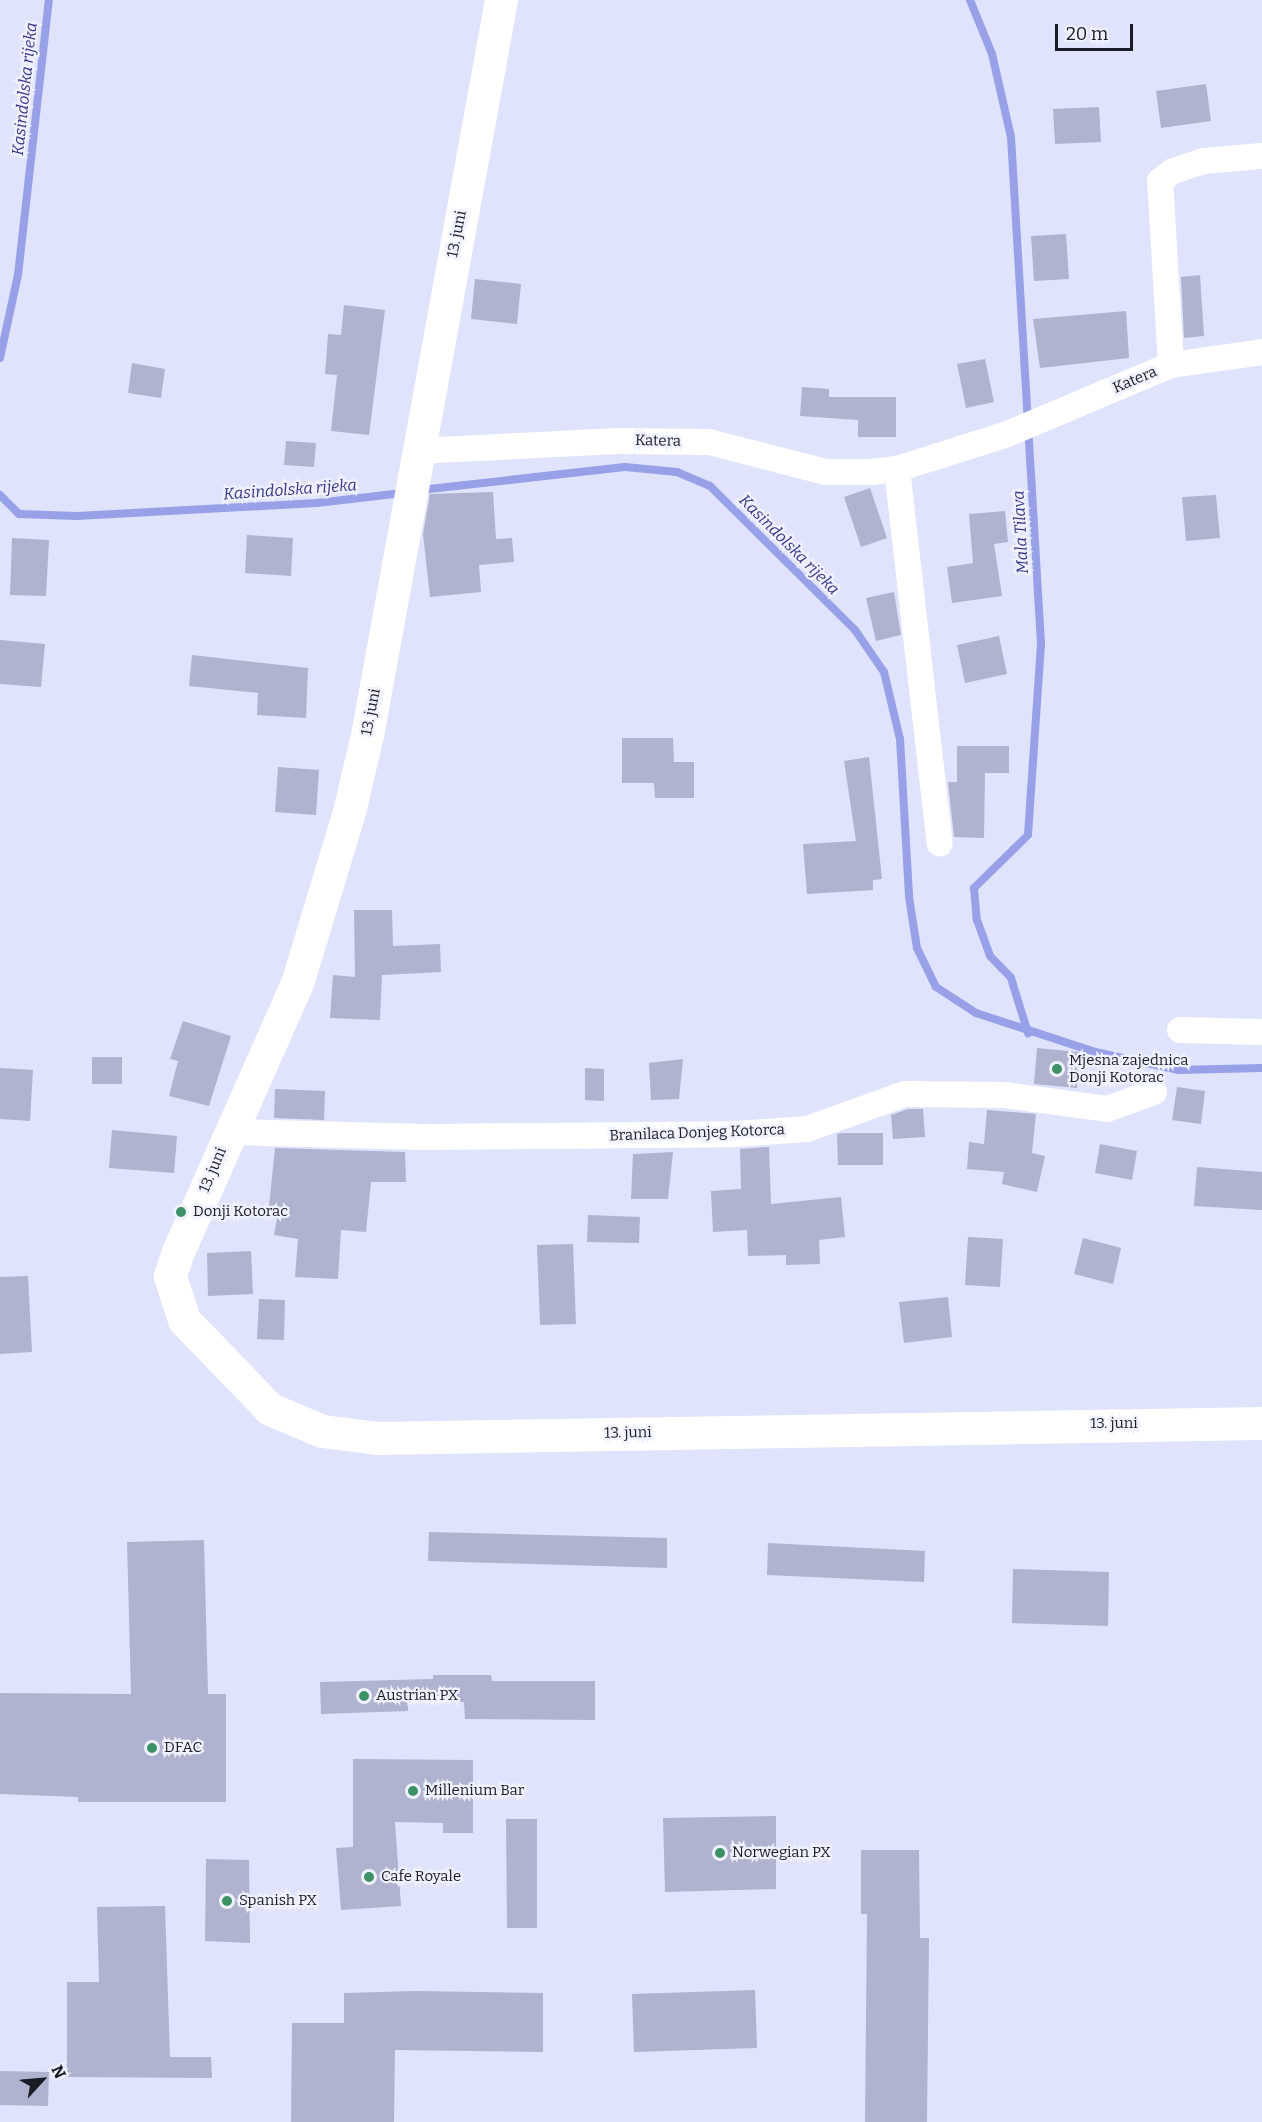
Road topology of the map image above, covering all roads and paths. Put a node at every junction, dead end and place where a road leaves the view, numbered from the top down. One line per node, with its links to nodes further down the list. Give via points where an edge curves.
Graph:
1 (501, 0): 5 (street, 13. juni)
2 (1262, 156): 4 (street, Katera, via 1203,161 1173,171 1160,182)
3 (1262, 352): 4 (street, Katera)
4 (1171, 365): 6 (street, Katera, via 1015,430)
5 (414, 463): 6 (street, Katera, via 619,441 709,442 826,472); 11 (street, 13. juni, via 368,730 337,860 297,984)
6 (897, 469): 7 (street)
7 (940, 844)
8 (1180, 1030): 9 (street)
9 (1262, 1032)
10 (1154, 1092): 11 (street, Branilaca Donjeg Kotorca, via 1107,1109 1005,1095 905,1094 807,1129 736,1134 416,1137)
11 (230, 1132): 12 (street, 13. juni, via 177,1254 170,1276 174,1294 184,1320 270,1409 322,1431 377,1438)
12 (1262, 1423)

